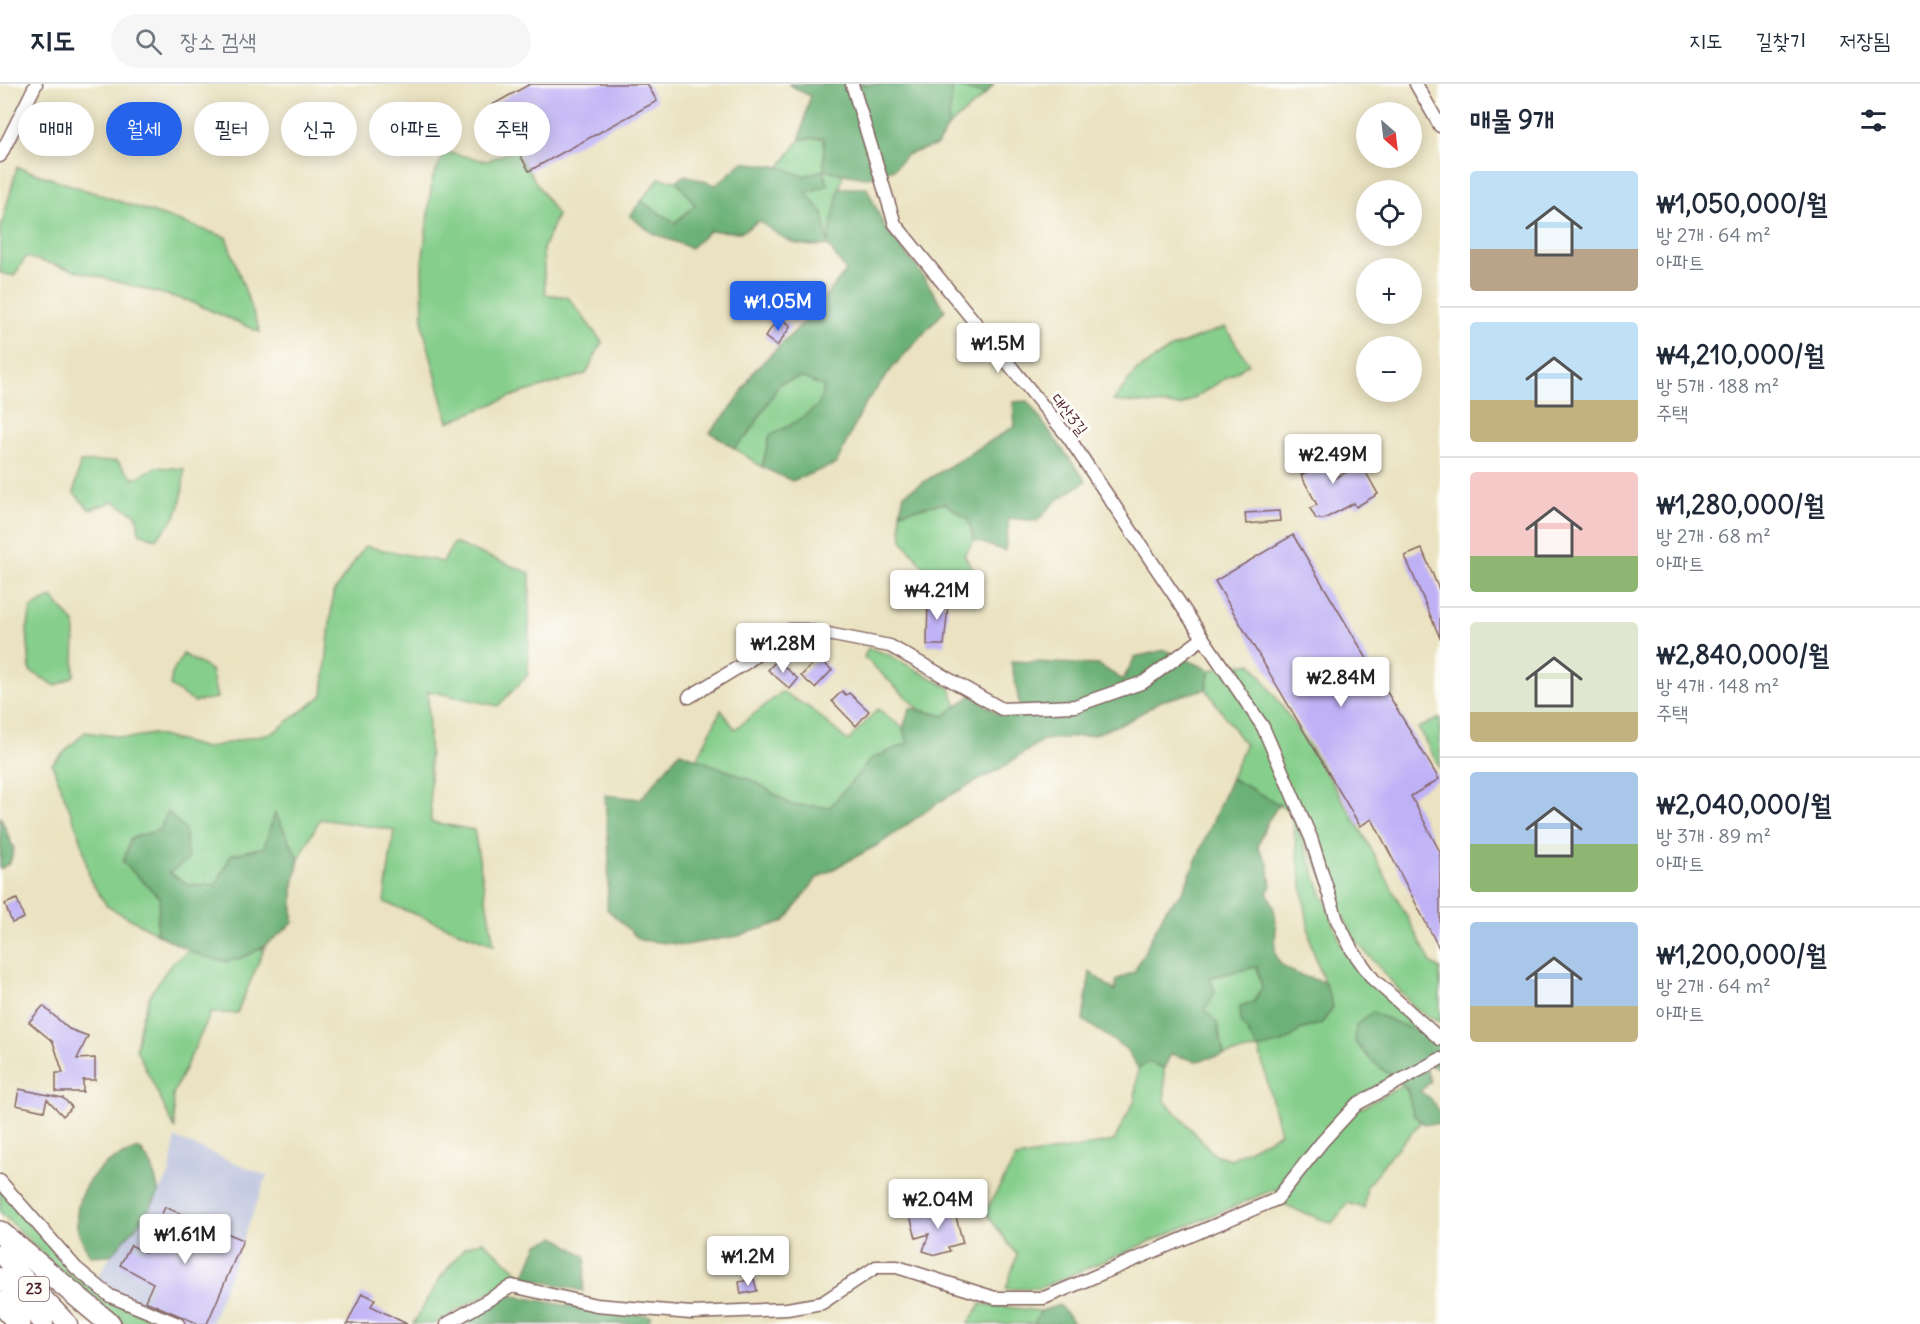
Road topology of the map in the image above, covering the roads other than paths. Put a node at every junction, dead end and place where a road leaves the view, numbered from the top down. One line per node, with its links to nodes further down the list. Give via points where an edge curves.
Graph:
1 (36, 84): 5 (street)
2 (852, 84): 7 (street, 대산3길, via 895,224 1069,438)
3 (1416, 84): 4 (street)
4 (1440, 126)
5 (5, 133): 6 (street)
6 (0, 156)
7 (1203, 638): 8 (street, via 1144,681 1075,706 1002,709 890,646 790,630); 9 (street, 대산3길, via 1263,727 1311,838 1336,920 1352,950 1373,979)
8 (689, 698)
9 (1440, 1039)
10 (1440, 1059): 22 (street, via 1357,1104 1277,1199 1044,1298 995,1298 897,1267 876,1267 822,1303 787,1309 691,1313 596,1305 512,1286)
11 (0, 1181): 21 (street, via 76,1268 110,1296)
12 (0, 1233): 19 (highway); 20 (highway)
13 (0, 1253): 18 (main road, 23)
14 (0, 1277): 17 (main road, 23)
15 (0, 1302): 16 (highway)
16 (17, 1322)
17 (44, 1324)
18 (68, 1324)
19 (91, 1324)
20 (110, 1324)
21 (178, 1324)
22 (447, 1324)

